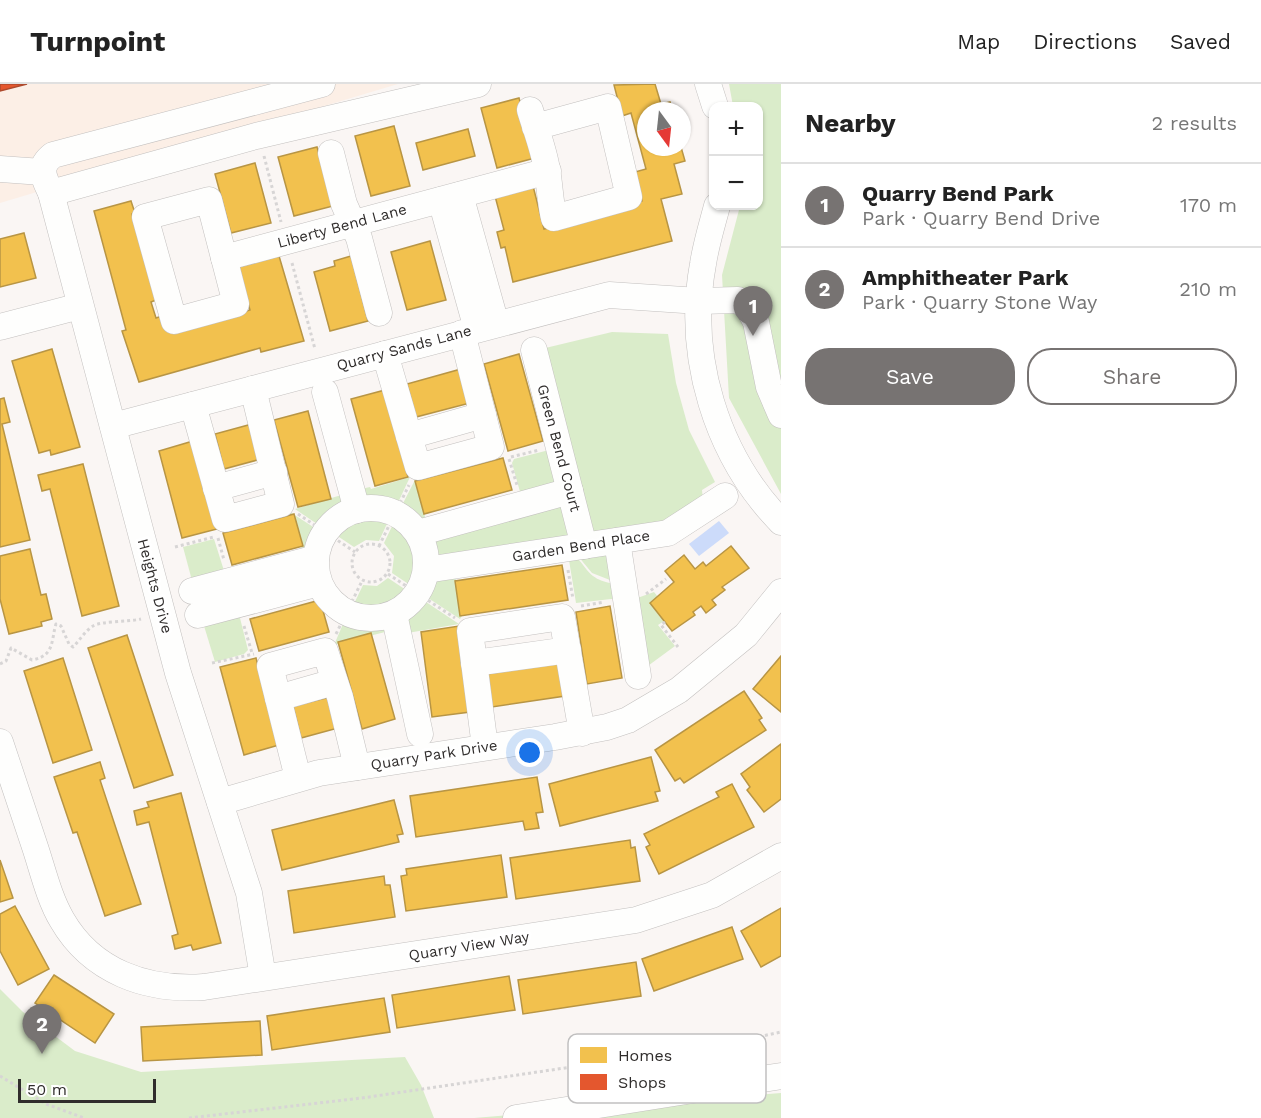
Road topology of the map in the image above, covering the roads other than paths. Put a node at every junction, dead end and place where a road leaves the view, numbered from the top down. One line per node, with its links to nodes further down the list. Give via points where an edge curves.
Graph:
1 (322, 84): 4 (street)
2 (478, 84): 6 (street)
3 (708, 84): 5 (street)
4 (246, 94): 6 (street); 10 (street, via 53,155 45,161)
5 (713, 102)
6 (256, 136): 10 (street)
7 (331, 153): 13 (street)
8 (0, 169): 10 (street)
9 (548, 171): 9 (street, via 533,118 608,107 629,197 554,218); 11 (street, Liberty Bend Lane)
10 (46, 183): 16 (street, Heights Drive)
11 (450, 197): 13 (street, Liberty Bend Lane); 19 (street)
12 (716, 210): 15 (street)
13 (353, 223): 14 (street, Liberty Bend Lane); 17 (street)
14 (224, 258): 14 (street, via 236,304 174,321 146,217 208,200)
15 (699, 301): 19 (street, Quarry Sands Lane, via 609,295); 26 (street, Quarry Sands Lane, via 738,300 748,307 756,322 769,387); 34 (street, via 699,339 714,413 728,449 745,477)
16 (80, 306): 18 (street); 27 (street, Heights Drive)
17 (379, 313)
18 (0, 327)
19 (478, 329): 21 (street, Quarry Sands Lane); 25 (street)
20 (534, 350): 31 (street, Green Bend Court)
21 (385, 354): 22 (street, Quarry Sands Lane); 28 (street)
22 (252, 389): 24 (street, Quarry Sands Lane); 29 (street)
23 (325, 392): 33 (street)
24 (193, 405): 27 (street, Quarry Sands Lane); 30 (street)
25 (483, 415): 28 (street); 28 (street, via 491,447 418,468)
26 (781, 415)
27 (113, 426): 53 (street, Heights Drive, via 162,614)
28 (409, 436)
29 (274, 472): 30 (street); 30 (street, via 281,504 225,519)
30 (216, 488)
31 (570, 491): 35 (street); 37 (street, Green Bend Court)
32 (725, 496): 36 (street, Garden Bend Place, via 672,532)
33 (357, 510): 35 (street, via 376,508 395,513); 38 (street, via 339,518 326,532)
34 (781, 522)
35 (418, 533): 39 (street, via 425,550)
36 (617, 541): 37 (street, Garden Bend Place); 44 (street)
37 (575, 547): 39 (street, Garden Bend Place)
38 (318, 570): 38 (street, via 238,604 195,603); 41 (street, via 330,600 347,613 370,618)
39 (426, 570): 41 (street, via 418,594)
40 (781, 592): 47 (street, Quarry Park Drive, via 746,635 679,690 628,720)
41 (394, 614): 48 (street)
42 (568, 650): 43 (street); 43 (street, via 562,617 470,631); 47 (street)
43 (474, 663): 50 (street)
44 (638, 676)
45 (334, 682): 46 (street); 46 (street, via 325,651 261,659); 51 (street)
46 (278, 698): 52 (street)
47 (582, 733): 50 (street, Quarry Park Drive)
48 (420, 734)
49 (0, 742): 55 (street, Quarry View Way, via 62,921 99,962 144,984 184,988)
50 (485, 747): 51 (street, Quarry Park Drive)
51 (357, 767): 52 (street, Quarry Park Drive)
52 (298, 778): 53 (street, Quarry Park Drive)
53 (220, 802): 55 (street, Heights Drive, via 249,893)
54 (781, 856): 55 (street, Quarry View Way, via 712,895 636,920)
55 (263, 977)
56 (781, 1076): 57 (street)
57 (766, 1078)
58 (611, 1103): 59 (street)
59 (516, 1118)

